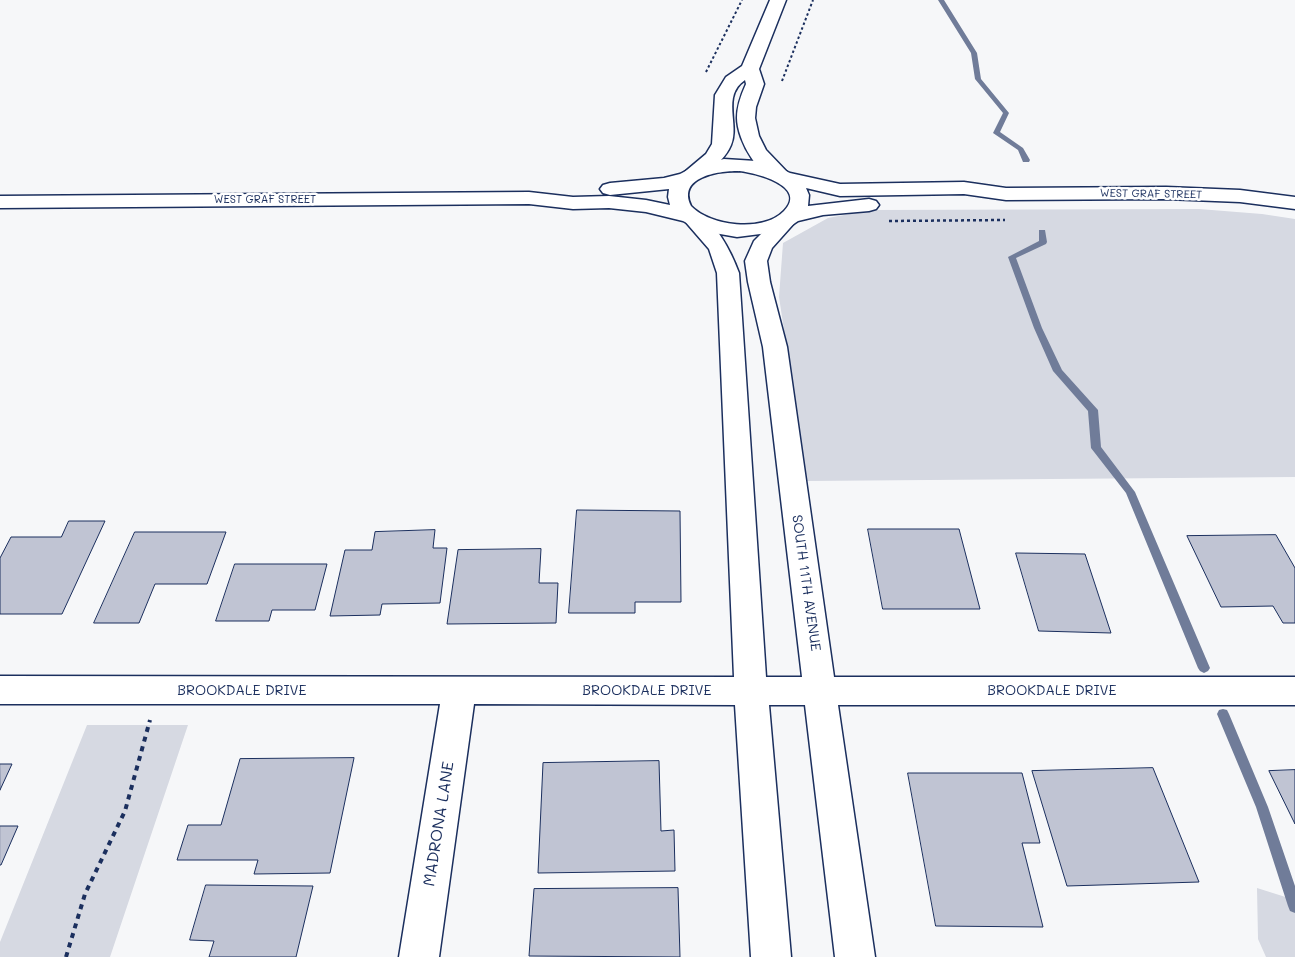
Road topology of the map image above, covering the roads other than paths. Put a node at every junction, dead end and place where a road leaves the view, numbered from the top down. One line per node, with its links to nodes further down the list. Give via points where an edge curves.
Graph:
1 (778, 0): 2 (street)
2 (750, 70): 3 (street, via 755,84 747,107 747,133 762,160); 4 (street, via 732,81 724,95 722,144 713,158)
3 (781, 175): 4 (street, WEST GRAF STREET, via 762,168 724,165); 5 (street, WEST GRAF STREET, via 840,190 964,188); 10 (street, via 791,182 800,202)
4 (689, 177): 6 (street, WEST GRAF STREET, via 629,189 574,190); 9 (street, via 681,183 677,202)
5 (1006, 194): 8 (street, WEST GRAF STREET, via 1166,193 1240,196); 10 (street, WEST GRAF STREET, via 964,203 823,209)
6 (529, 198): 7 (street, WEST GRAF STREET); 9 (street, WEST GRAF STREET, via 646,206)
7 (0, 202)
8 (1295, 204)
9 (692, 218): 10 (street, WEST GRAF STREET, via 711,227 731,230 771,227); 13 (street, via 719,248 728,273)
10 (789, 218): 14 (street, SOUTH 11TH AVENUE, via 762,246 756,261 758,282 775,346)
11 (0, 690): 12 (street, BROOKDALE DRIVE)
12 (459, 691): 13 (street, BROOKDALE DRIVE); 16 (street, MADRONA LANE)
13 (751, 691): 14 (street, BROOKDALE DRIVE); 17 (street)
14 (821, 691): 15 (street, BROOKDALE DRIVE); 18 (street, SOUTH 11TH AVENUE)
15 (1295, 691)
16 (419, 957)
17 (771, 957)
18 (855, 957)

